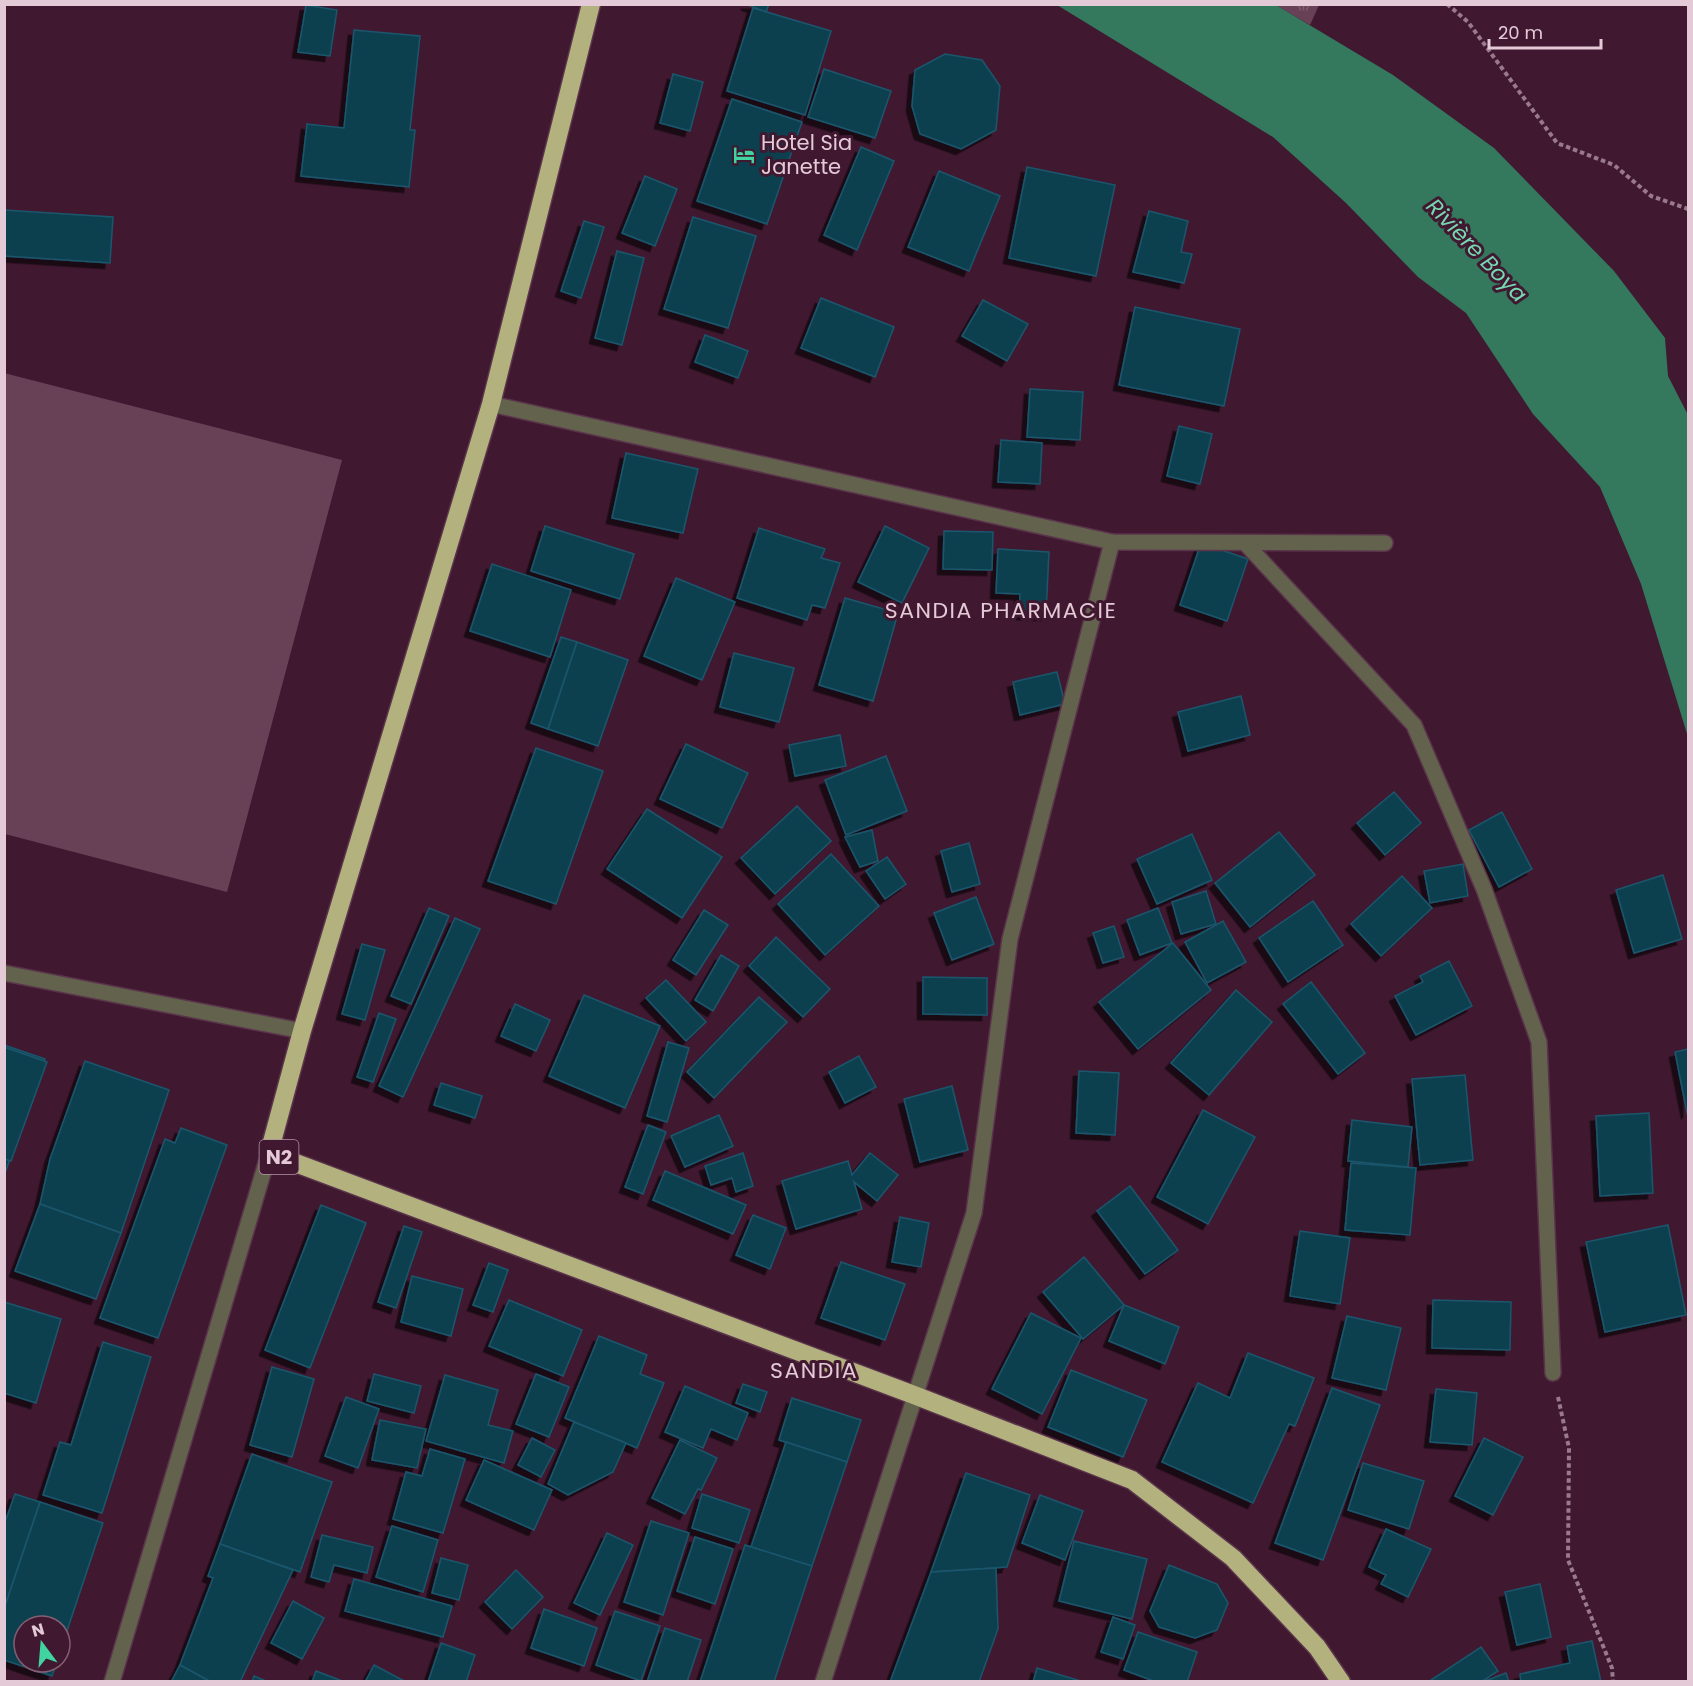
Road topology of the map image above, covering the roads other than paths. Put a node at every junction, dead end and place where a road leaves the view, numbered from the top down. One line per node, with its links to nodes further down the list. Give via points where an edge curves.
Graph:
1 (591, 4): 2 (highway, N2)
2 (491, 404): 3 (street); 7 (highway, N2)
3 (1112, 542): 4 (street); 10 (street, via 1010,939 974,1213)
4 (1245, 543): 5 (street); 9 (street, via 1414,725 1484,889 1539,1042)
5 (1385, 543)
6 (4, 973): 7 (street)
7 (302, 1031): 8 (highway, N2)
8 (268, 1153): 10 (highway, N2); 11 (street)
9 (1553, 1373)
10 (914, 1395): 12 (street); 13 (highway, N2, via 1132,1480 1233,1558 1317,1647)
11 (112, 1682)
12 (823, 1682)
13 (1341, 1682)

